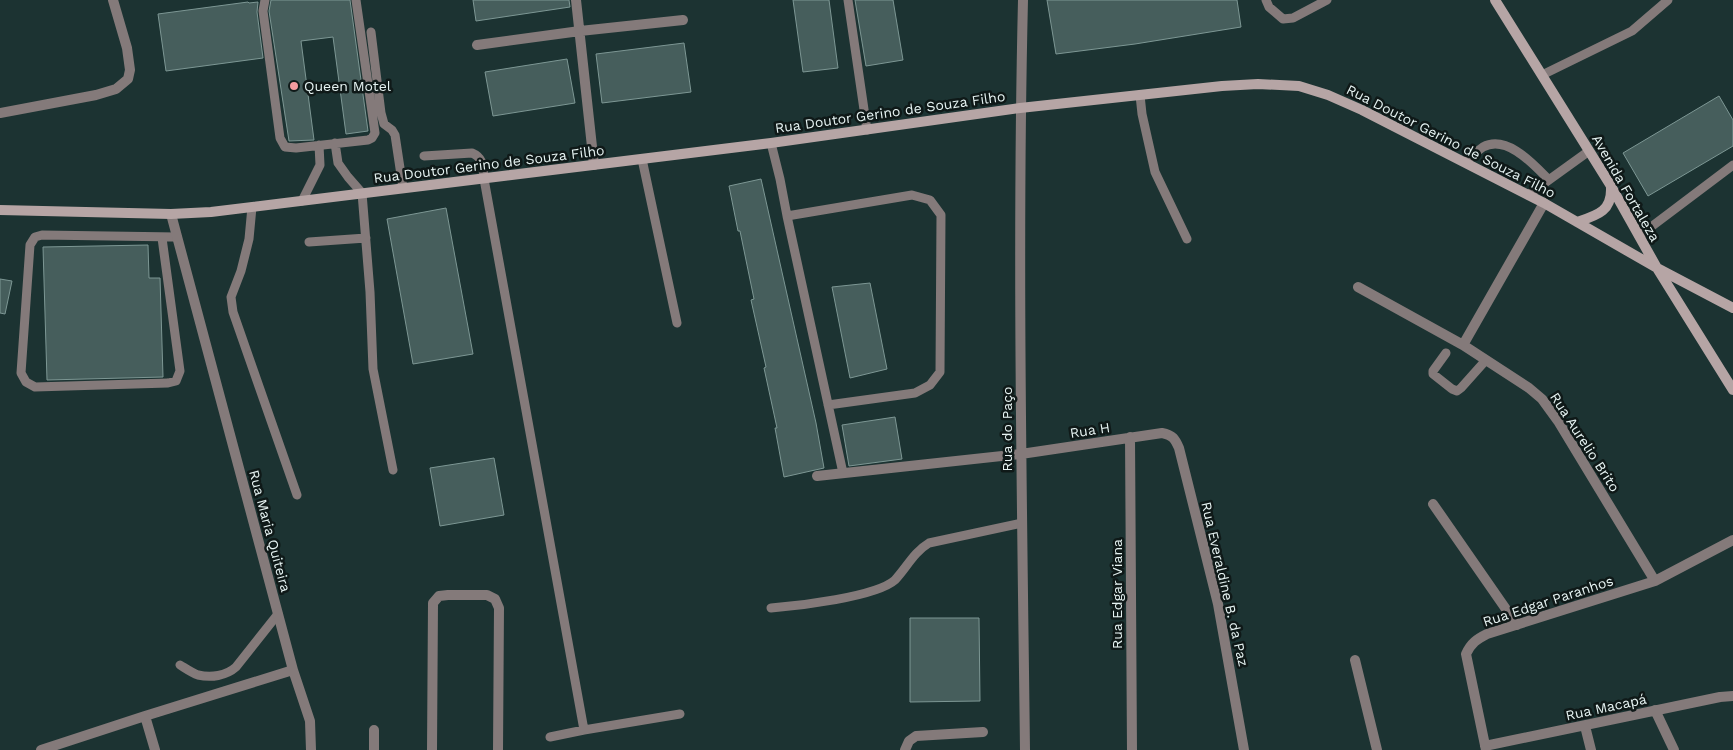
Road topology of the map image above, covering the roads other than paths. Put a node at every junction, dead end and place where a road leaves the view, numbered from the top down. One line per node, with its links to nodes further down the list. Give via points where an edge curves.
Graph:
1 (116, 0): 18 (street, via 127,48 128,79 116,89 96,95)
2 (265, 0): 22 (lane, via 263,11 280,138 285,147)
3 (356, 0): 20 (lane, via 375,132 368,140)
4 (576, 0): 12 (street)
5 (848, 0): 19 (lane)
6 (1023, 0): 17 (street, Rua do Paço)
7 (1266, 0): 8 (lane, via 1283,19 1293,18)
8 (1327, 0)
9 (1495, 0): 15 (main road, Avenida Fortaleza)
10 (1668, 0): 15 (lane, via 1632,31)
11 (682, 20): 12 (street)
12 (580, 31): 14 (street); 28 (street)
13 (371, 32): 32 (lane, via 381,113 384,124 395,135)
14 (477, 45)
15 (1542, 75): 23 (main road, Avenida Fortaleza)
16 (1140, 95): 17 (main road, Rua Doutor Gerino de Souza Filho); 26 (main road, Rua Doutor Gerino de Souza Filho, via 1222,86 1299,86 1362,110); 46 (lane, via 1155,172)
17 (1020, 108): 19 (main road, Rua Doutor Gerino de Souza Filho); 59 (street, Rua do Paço)
18 (0, 113)
19 (867, 130): 21 (main road, Rua Doutor Gerino de Souza Filho)
20 (335, 143): 22 (lane); 33 (lane, via 338,163)
21 (771, 143): 25 (main road, Rua Doutor Gerino de Souza Filho); 40 (lane)
22 (318, 145): 35 (lane, via 320,165)
23 (1589, 151): 30 (lane); 31 (main road, Avenida Fortaleza)
24 (424, 156): 29 (lane, via 478,156 483,163)
25 (642, 159): 28 (main road, Rua Doutor Gerino de Souza Filho); 51 (lane)
26 (1465, 162): 30 (lane, via 1483,147 1506,146 1524,156); 34 (main road, Rua Doutor Gerino de Souza Filho)
27 (1733, 165): 42 (lane)
28 (594, 166): 29 (main road, Rua Doutor Gerino de Souza Filho)
29 (484, 179): 32 (main road, Rua Doutor Gerino de Souza Filho); 80 (lane)
30 (1550, 180): 34 (lane)
31 (1612, 186): 41 (main road, via 1612,199 1605,210); 42 (main road, Avenida Fortaleza)
32 (403, 188): 33 (main road, Rua Doutor Gerino de Souza Filho)
33 (362, 194): 35 (main road, Rua Doutor Gerino de Souza Filho); 45 (lane)
34 (1528, 195): 36 (main road, Rua Doutor Gerino de Souza Filho)
35 (302, 201): 37 (main road, Rua Doutor Gerino de Souza Filho)
36 (1544, 203): 41 (main road, Rua Doutor Gerino de Souza Filho); 52 (street)
37 (252, 207): 39 (main road, Rua Doutor Gerino de Souza Filho); 63 (lane, via 249,239 231,297)
38 (0, 210): 39 (main road, Rua Doutor Gerino de Souza Filho)
39 (171, 214): 43 (street, Rua Maria Quiteira)
40 (787, 216): 56 (lane); 56 (lane, via 912,195 930,200 941,215 940,372 930,385 915,393)
41 (1578, 222): 48 (main road, Rua Doutor Gerino de Souza Filho)
42 (1639, 236): 48 (main road, Avenida Fortaleza)
43 (177, 237): 44 (lane); 69 (street, Rua Maria Quiteira)
44 (162, 238): 44 (lane, via 35,237 30,245 21,373 26,382 35,387 168,383 176,380 180,370)
45 (366, 238): 47 (lane); 60 (lane, via 373,369)
46 (1187, 239)
47 (309, 242)
48 (1657, 268): 50 (main road, Rua Doutor Gerino de Souza Filho); 55 (main road, Avenida Fortaleza)
49 (1358, 287): 52 (street, Rua Aurelio Brito)
50 (1733, 308)
51 (677, 323)
52 (1463, 345): 54 (street, Rua Aurelio Brito)
53 (1446, 353): 54 (lane, via 1433,374 1456,391)
54 (1486, 360): 67 (street, Rua Aurelio Brito, via 1542,399)
55 (1733, 390)
56 (828, 406): 61 (lane)
57 (1162, 434): 58 (street, Rua H); 93 (street, Rua Everaldine B. da Paz, via 1170,434 1179,448 1218,604)
58 (1130, 437): 59 (street, Rua H); 92 (street, Rua Edgar Viana)
59 (1021, 454): 61 (street, Rua H); 65 (street, Rua do Paço)
60 (393, 470)
61 (843, 473): 62 (street, Rua H)
62 (817, 476)
63 (297, 495)
64 (1433, 504): 70 (street)
65 (1022, 523): 68 (lane, via 929,543 920,548 895,579 874,591 799,606); 91 (street, Rua do Paço)
66 (1733, 540): 67 (street, Rua Edgar Paranhos)
67 (1655, 580): 70 (street, Rua Edgar Paranhos)
68 (771, 608)
69 (278, 614): 72 (lane, via 228,673 197,675); 73 (street, Rua Maria Quiteira)
70 (1517, 625): 83 (street, Rua Edgar Paranhos, via 1476,640 1466,654)
71 (1354, 660): 94 (street)
72 (180, 665)
73 (293, 670): 77 (street); 86 (street, Rua Maria Quiteira, via 310,721)
74 (1733, 696): 75 (street, Rua Macapá)
75 (1655, 710): 78 (street, Rua Macapá); 96 (street)
76 (680, 714): 80 (lane)
77 (145, 716): 84 (street); 85 (street)
78 (1585, 726): 83 (street, Rua Macapá); 95 (street)
79 (374, 730): 87 (street)
80 (584, 730): 82 (lane)
81 (983, 732): 90 (street, via 916,736)
82 (550, 737)
83 (1486, 748)
84 (41, 750)
85 (154, 750)
86 (311, 750)
87 (374, 750)
88 (432, 750): 89 (street, via 433,603 439,596 448,595 487,595 495,599 499,608)
89 (498, 750)
90 (905, 750)
91 (1024, 750)
92 (1132, 750)
93 (1244, 750)
94 (1377, 750)
95 (1591, 750)
96 (1674, 750)

